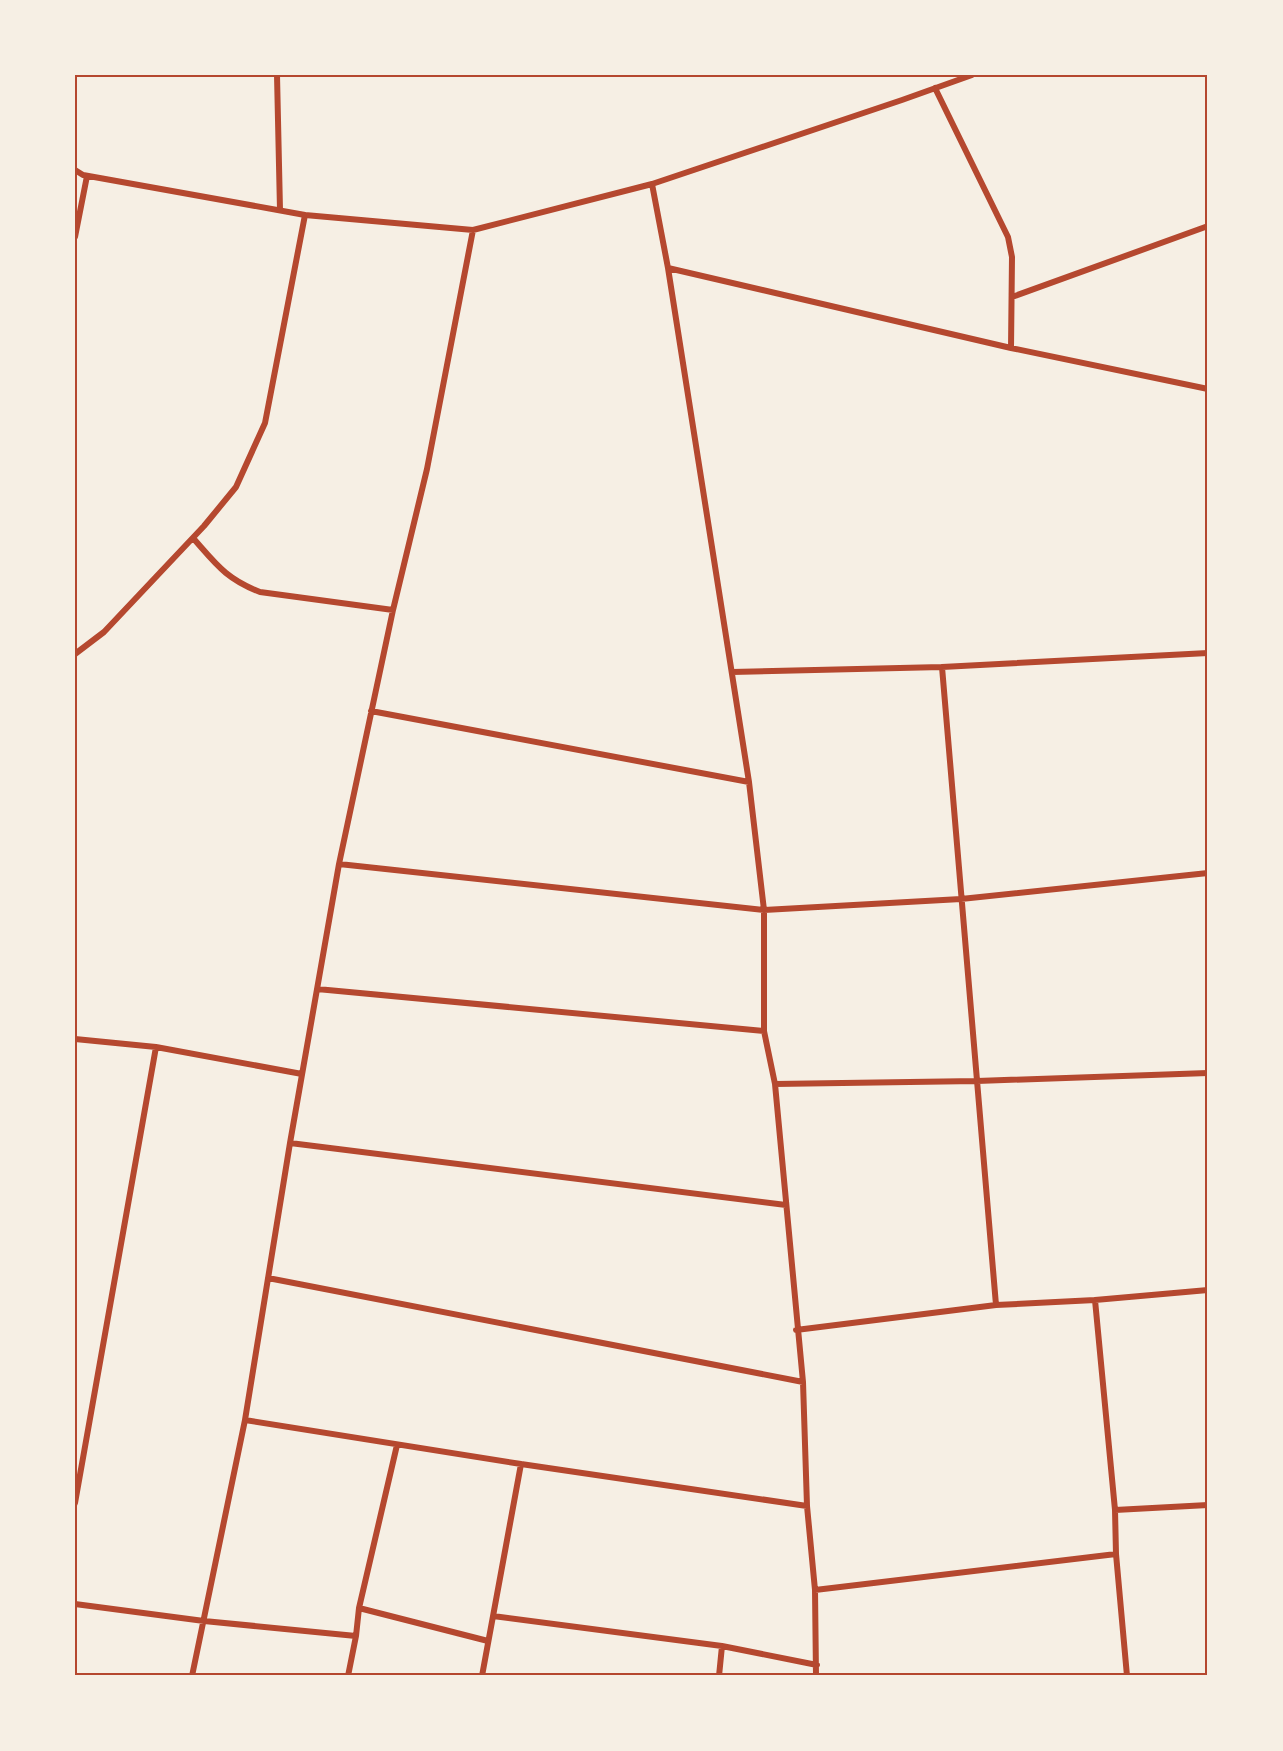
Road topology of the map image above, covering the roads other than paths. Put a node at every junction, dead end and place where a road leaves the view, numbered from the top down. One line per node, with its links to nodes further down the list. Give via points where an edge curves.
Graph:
1 (277, 75): 7 (street)
2 (972, 75): 3 (street)
3 (935, 88): 6 (street); 13 (street, via 1008,237)
4 (75, 170): 5 (street)
5 (87, 176): 7 (street); 11 (street)
6 (652, 184): 10 (street); 12 (street)
7 (280, 210): 8 (street)
8 (306, 215): 10 (street); 16 (street, via 265,423 236,487)
9 (1208, 226): 13 (street)
10 (472, 230): 17 (street, via 427,469)
11 (75, 237)
12 (668, 268): 14 (street); 21 (street)
13 (1012, 297): 14 (street)
14 (1011, 348): 15 (street)
15 (1208, 388)
16 (193, 538): 17 (street, via 227,576 260,592); 19 (street, via 104,632)
17 (393, 610): 22 (street)
18 (1208, 653): 20 (street)
19 (75, 654)
20 (942, 668): 21 (street); 26 (street)
21 (732, 672): 23 (street)
22 (371, 711): 23 (street); 24 (street)
23 (749, 782): 27 (street)
24 (339, 864): 27 (street); 28 (street)
25 (1208, 873): 26 (street)
26 (961, 899): 27 (street); 34 (street)
27 (764, 910): 29 (street)
28 (317, 989): 29 (street); 33 (street)
29 (764, 1030): 35 (street)
30 (75, 1039): 31 (street)
31 (156, 1047): 33 (street); 47 (street)
32 (1208, 1073): 34 (street)
33 (302, 1074): 36 (street)
34 (977, 1081): 35 (street); 41 (street)
35 (775, 1084): 37 (street)
36 (290, 1143): 37 (street); 38 (street)
37 (786, 1205): 42 (street)
38 (268, 1278): 43 (street); 44 (street)
39 (1208, 1290): 40 (street)
40 (1095, 1300): 41 (street); 50 (street)
41 (996, 1305): 42 (street)
42 (796, 1330): 43 (street)
43 (803, 1382): 49 (street)
44 (245, 1420): 45 (street); 56 (street)
45 (398, 1445): 46 (street); 54 (street)
46 (521, 1464): 49 (street); 55 (street)
47 (75, 1503)
48 (1208, 1505): 50 (street)
49 (807, 1506): 52 (street)
50 (1115, 1510): 51 (street)
51 (1116, 1554): 52 (street); 66 (street)
52 (815, 1590): 60 (street)
53 (75, 1604): 56 (street)
54 (359, 1608): 57 (street); 58 (street)
55 (493, 1617): 58 (street); 59 (street)
56 (204, 1621): 57 (street); 61 (street)
57 (356, 1636): 62 (street)
58 (488, 1641): 63 (street)
59 (722, 1646): 60 (street); 64 (street)
60 (817, 1665): 65 (street)
61 (192, 1676)
62 (348, 1676)
63 (482, 1676)
64 (719, 1676)
65 (816, 1676)
66 (1127, 1676)

